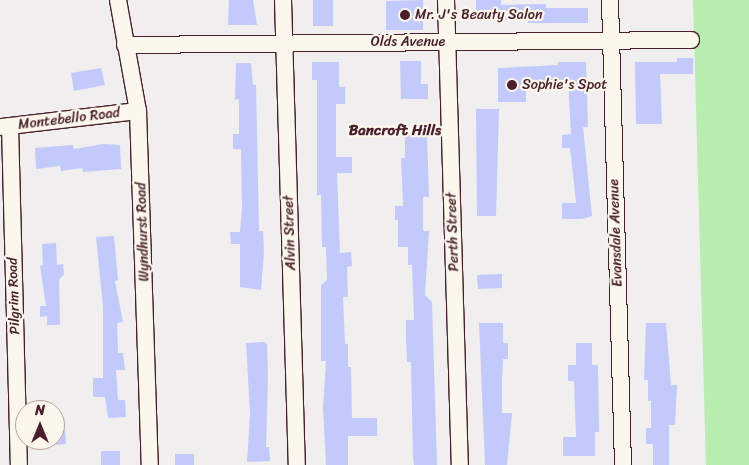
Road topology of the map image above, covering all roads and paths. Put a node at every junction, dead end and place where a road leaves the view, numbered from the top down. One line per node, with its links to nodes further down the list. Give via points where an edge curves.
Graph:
1 (118, 0): 9 (street, Wyndhurst Road)
2 (283, 0): 8 (street, Alvin Street)
3 (446, 0): 7 (street, Perth Street)
4 (610, 0): 6 (street, Evansdale Avenue)
5 (691, 40): 6 (street, Olds Avenue)
6 (611, 41): 7 (street, Olds Avenue); 16 (street, Evansdale Avenue)
7 (447, 42): 8 (street, Olds Avenue); 15 (street, Perth Street)
8 (284, 43): 9 (street, Olds Avenue); 14 (street, Alvin Street)
9 (125, 45): 10 (street, Wyndhurst Road)
10 (138, 112): 11 (street, Montebello Road); 13 (street, Wyndhurst Road)
11 (5, 127): 12 (street, Pilgrim Road)
12 (19, 465)
13 (150, 465)
14 (297, 465)
15 (460, 465)
16 (623, 465)

